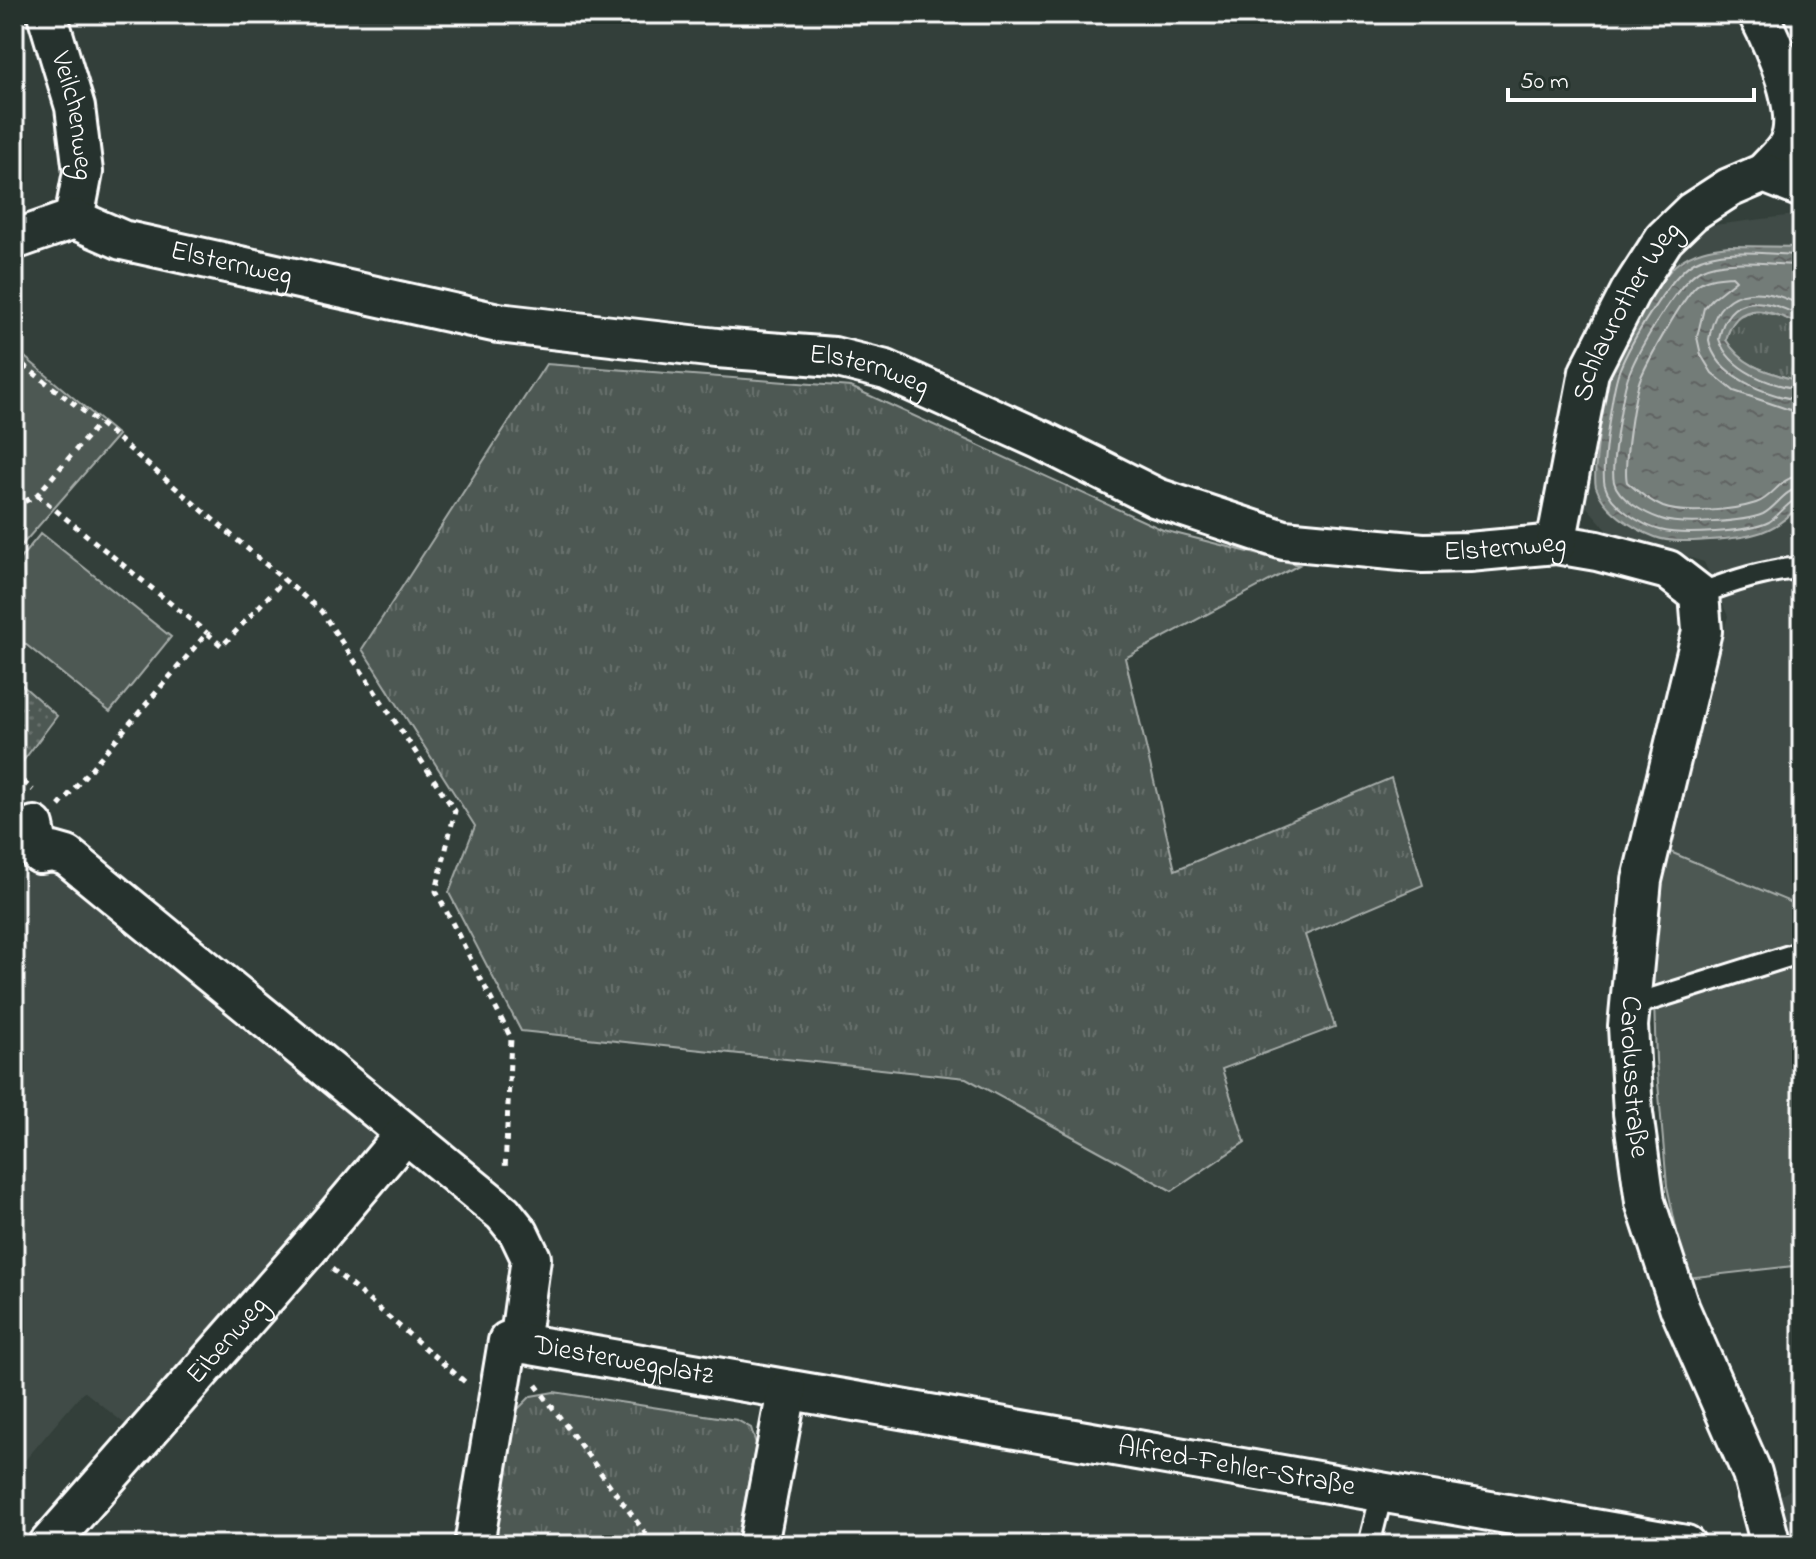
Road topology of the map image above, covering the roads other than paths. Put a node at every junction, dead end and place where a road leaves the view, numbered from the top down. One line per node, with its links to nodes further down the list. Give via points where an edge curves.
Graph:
1 (47, 14): 5 (street, Veilchenweg, via 75,107 83,172)
2 (1758, 14): 3 (street, via 1795,120 1789,144)
3 (1764, 173): 4 (street); 7 (street, Schlaurother Weg, via 1692,212 1664,239 1630,292 1589,372)
4 (1802, 188)
5 (74, 219): 6 (street); 7 (street, Elsternweg, via 122,240 498,323 834,357 886,370 1157,498 1284,540 1423,553)
6 (14, 240)
7 (1556, 544): 9 (street, Elsternweg, via 1668,570)
8 (1802, 568): 9 (lane, via 1781,569)
9 (1699, 594): 12 (street, Carolusstraße, via 1702,631 1642,880)
10 (34, 808): 13 (street, via 40,854 67,856)
11 (1802, 952): 12 (lane)
12 (1630, 1006): 22 (street, Carolusstraße, via 1633,1113 1645,1202 1680,1309 1752,1473)
13 (405, 1134): 14 (street, via 503,1213 519,1233 531,1258); 17 (street, Eibenweg)
14 (529, 1345): 15 (street, Diesterwegplatz); 18 (street, Diesterwegplatz, via 508,1341)
15 (787, 1391): 16 (street, Alfred-Fehler-Straße); 19 (street)
16 (1382, 1493): 20 (lane); 21 (street, Alfred-Fehler-Straße)
17 (48, 1545)
18 (474, 1545)
19 (758, 1545)
20 (1369, 1545)
21 (1686, 1545)
22 (1771, 1545)

